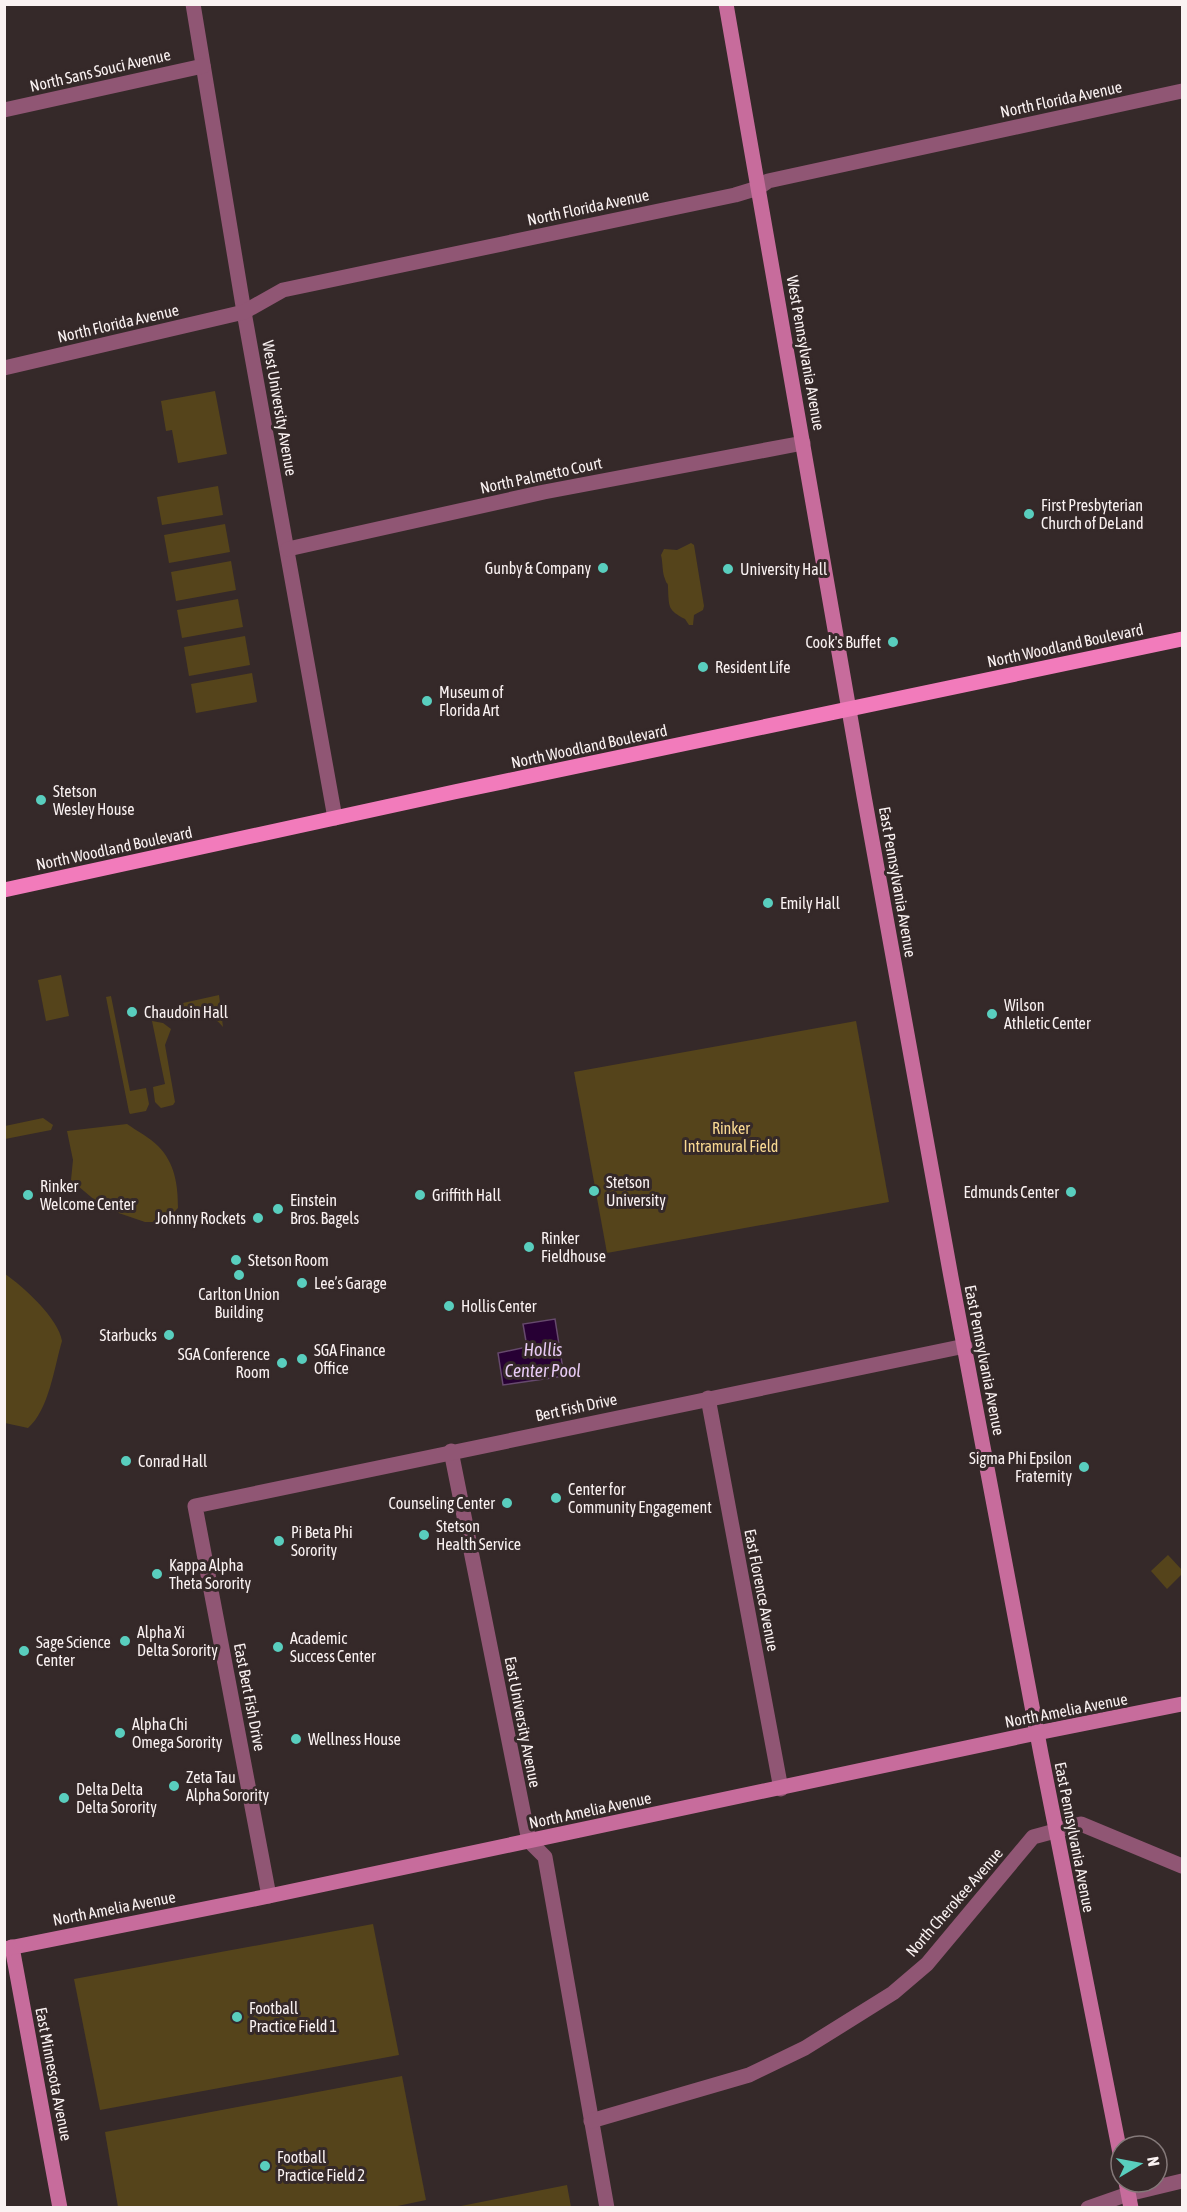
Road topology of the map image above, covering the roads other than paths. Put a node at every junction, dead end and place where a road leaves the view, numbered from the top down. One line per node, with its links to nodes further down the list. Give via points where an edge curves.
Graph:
1 (193, 4): 3 (street, West University Avenue)
2 (726, 4): 6 (street, West Pennsylvania Avenue)
3 (203, 66): 5 (street, North Sans Souci Avenue); 7 (street, West University Avenue)
4 (1182, 91): 6 (street, North Florida Avenue, via 768,181)
5 (4, 110)
6 (758, 188): 7 (street, North Florida Avenue, via 283,290); 9 (street, West Pennsylvania Avenue)
7 (244, 312): 8 (street, North Florida Avenue); 10 (street, West University Avenue)
8 (4, 368)
9 (803, 443): 10 (street, North Palmetto Court, via 544,492); 12 (street, West Pennsylvania Avenue)
10 (288, 549): 13 (street, West University Avenue)
11 (1182, 639): 12 (main road, North Woodland Boulevard)
12 (850, 708): 13 (main road, North Woodland Boulevard); 15 (street, East Pennsylvania Avenue)
13 (335, 818): 14 (main road, North Woodland Boulevard)
14 (4, 890)
15 (965, 1346): 16 (street, Bert Fish Drive); 20 (street, East Pennsylvania Avenue)
16 (708, 1398): 17 (street, Bert Fish Drive); 21 (street, East Florence Avenue)
17 (451, 1451): 18 (street, Bert Fish Drive); 23 (street, East University Avenue)
18 (195, 1506): 25 (street, East Bert Fish Drive)
19 (1182, 1704): 20 (street, North Amelia Avenue)
20 (1036, 1733): 21 (street, North Amelia Avenue); 22 (street, East Pennsylvania Avenue)
21 (781, 1789): 23 (street, North Amelia Avenue)
22 (1056, 1832): 24 (street, North Cherokee Avenue, via 1081,1824); 27 (street, North Cherokee Avenue, via 1033,1837 927,1964 893,1993 815,2042 749,2075); 28 (street, East Pennsylvania Avenue)
23 (529, 1841): 25 (street, North Amelia Avenue); 27 (street, East University Avenue, via 545,1857)
24 (1182, 1866)
25 (269, 1896): 26 (street, North Amelia Avenue)
26 (8, 1948): 31 (street, East Minnesota Avenue)
27 (591, 2121): 32 (street, East University Avenue)
28 (1116, 2134)
29 (1182, 2181): 30 (street)
30 (1128, 2195): 33 (street)
31 (60, 2208)
32 (607, 2208)
33 (1088, 2208)

